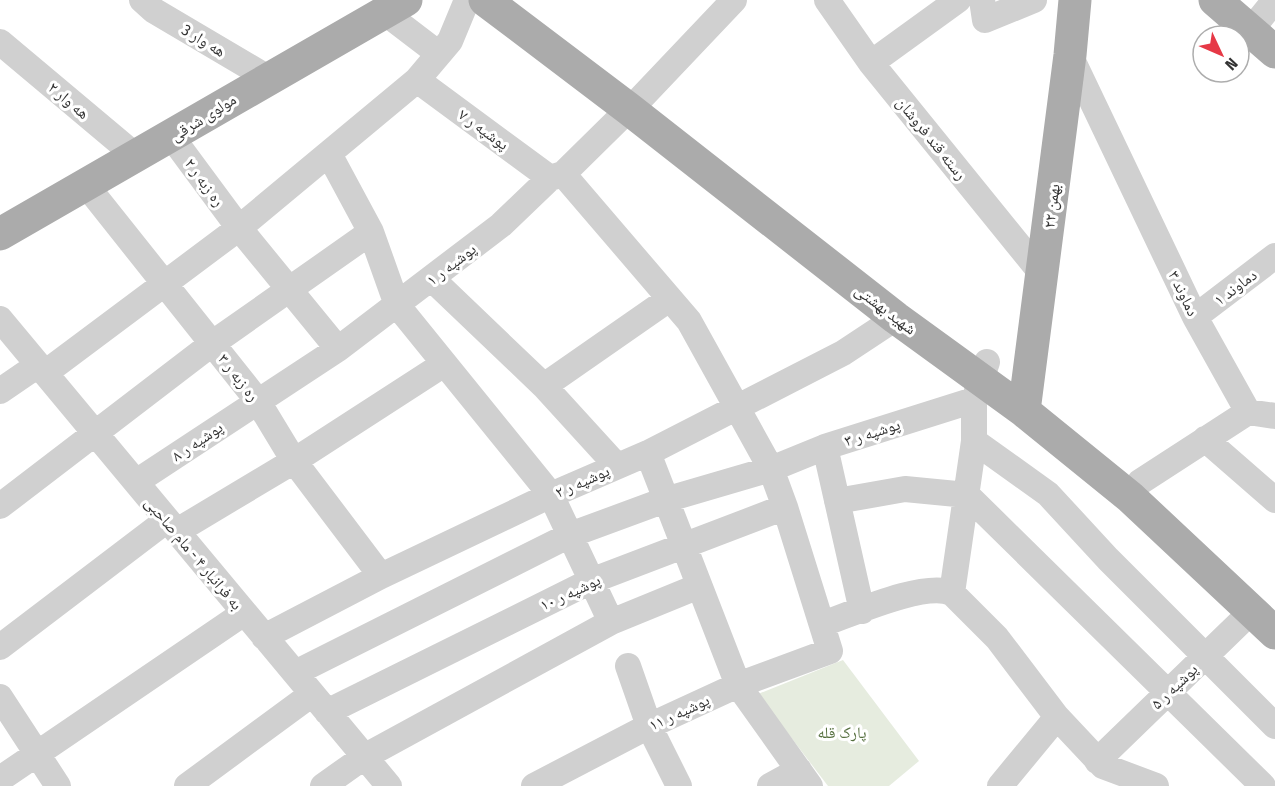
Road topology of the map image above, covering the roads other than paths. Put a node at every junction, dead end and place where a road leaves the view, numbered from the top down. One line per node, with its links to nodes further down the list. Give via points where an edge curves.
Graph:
1 (142, 0): 22 (street, هه وار 3)
2 (467, 0): 19 (street, via 450,41)
3 (485, 0): 24 (main road, شهید بهشتی)
4 (512, 0): 24 (main road, شهید بهشتی)
5 (734, 0): 24 (street, ۱ پوشپه ر)
6 (826, 0): 21 (street, رسته قند فروشان)
7 (958, 0): 21 (street)
8 (982, 0): 9 (street, via 985,20)
9 (1034, 0)
10 (1075, 0): 20 (main road, ۲۲ بهمن)
11 (1215, 0): 14 (main road)
12 (1275, 0): 15 (street)
13 (395, 6): 19 (street); 22 (main road, مولوی شرقی)
14 (1242, 24)
15 (1251, 30)
16 (1251, 32): 18 (main road)
17 (0, 42): 27 (street, هه وار ۲)
18 (1275, 52)
19 (439, 54): 23 (street)
20 (1070, 55): 34 (main road, ۲۲ بهمن); 40 (street, دماوند ۳)
21 (871, 63): 34 (street, رسته قند فروشان)
22 (268, 78): 25 (main road, مولوی شرقی)
23 (417, 80): 26 (street); 28 (street, پوشپه ر ۷)
24 (635, 104): 28 (street, ۱ پوشپه ر); 41 (main road, شهید بهشتی); 47 (main road, شهید بهشتی, via 820,241)
25 (171, 136): 27 (main road, مولوی شرقی); 30 (street, ره زبه ر ۲)
26 (329, 154): 30 (street); 31 (street)
27 (137, 157): 29 (main road, مولوی شرقی)
28 (557, 176): 35 (street, ۱ پوشپه ر); 38 (street, پوشپه ر ۷)
29 (86, 185): 32 (main road, مولوی شرقی); 36 (street, ره زبه ر ۳)
30 (239, 228): 36 (street); 37 (street, ره زبه ر ۲)
31 (371, 232): 37 (street); 39 (street)
32 (0, 233)
33 (1275, 256): 40 (street, دماوند ۱)
34 (1042, 274): 51 (main road, ۲۲ بهمن)
35 (432, 279): 39 (street, ۱ پوشپه ر); 48 (street)
36 (164, 286): 43 (street, ره زبه ر ۳); 46 (street)
37 (290, 291): 43 (street); 44 (street, ره زبه ر ۲)
38 (669, 299): 48 (street); 52 (street, پوشپه ر ۷, via 689,321)
39 (397, 305): 44 (street, ۱ پوشپه ر); 45 (street)
40 (1195, 317): 53 (street, دماوند ۳)
41 (896, 318): 47 (main road, شهید بهشتی); 52 (street, پوشپه ر ۲, via 843,353)
42 (0, 319): 46 (street, به فرانبار ۴ - مام صاحبی)
43 (213, 343): 50 (street, ره زبه ر ۳); 55 (street)
44 (338, 349): 50 (street, ۱ پوشپه ر)
45 (444, 364): 60 (street); 65 (street)
46 (41, 369): 49 (street); 55 (street, به فرانبار ۴ - مام صاحبی)
47 (981, 380): 51 (main road, شهید بهشتی); 57 (street); 58 (street, پوشپه ر ۳)
48 (543, 386): 61 (street)
49 (0, 391)
50 (257, 400): 60 (street, ره زبه ر ۳); 63 (street, پوشپە ر ۸)
51 (1025, 400): 64 (main road, شهید بهشتی); 79 (main road, شهید بهشتی)
52 (736, 407): 59 (street, پوشپه ر ۲); 62 (street, پوشپه ر ۷)
53 (1248, 412): 54 (street); 56 (street)
54 (1275, 416)
55 (94, 432): 63 (street, به فرانبار ۴ - مام صاحبی); 70 (street)
56 (1205, 440): 64 (street); 68 (street)
57 (974, 441): 66 (street); 87 (street, via 1048,494)
58 (825, 447): 62 (street, پوشپه ر ۳); 69 (street)
59 (648, 453): 61 (street, پوشپه ر ۲); 67 (street)
60 (294, 462): 72 (street); 75 (street, ره زبه ر ۳)
61 (617, 466): 65 (street, پوشپه ر ۲)
62 (771, 469): 67 (street, پوشپه ر ۳); 71 (street)
63 (136, 482): 72 (street, به فرانبار ۴ - مام صاحبی)
64 (1140, 482): 79 (main road, شهید بهشتی)
65 (551, 495): 73 (street); 75 (street, پوشپه ر ۲)
66 (967, 495): 69 (street, via 905,489); 78 (street); 91 (street)
67 (665, 500): 73 (street, پوشپه ر ۳); 74 (street)
68 (1275, 500)
69 (837, 501): 80 (street)
70 (0, 506)
71 (785, 507): 74 (street, پوشپه ر ۱۰); 83 (street)
72 (172, 526): 81 (street, به فرانبار ۴ - مام صاحبی); 86 (street)
73 (570, 535): 76 (street); 89 (street, پوشپه ر ۳)
74 (683, 544): 76 (street, پوشپه ر ۱۰); 77 (street)
75 (381, 576): 85 (street, پوشپه ر ۲)
76 (591, 580): 82 (street); 93 (street, پوشپه ر ۱۰)
77 (699, 586): 82 (street); 90 (street)
78 (952, 593): 80 (street, via 921,591); 94 (street, via 997,638)
79 (1263, 609): 84 (main road, شهید بهشتی); 87 (street, پوشپه ر ۵)
80 (862, 610): 83 (street)
81 (244, 613): 85 (street, به فرانبار ۴ - مام صاحبی); 97 (street)
82 (611, 622): 98 (street)
83 (823, 624): 90 (street, پوشپه ر ۱۱, via 830,651)
84 (1275, 633)
85 (264, 637): 89 (street, به فرانبار ۴ - مام صاحبی)
86 (0, 647)
87 (1206, 655): 91 (street, پوشپه ر ۵); 96 (street)
88 (628, 666): 95 (street)
89 (295, 673): 93 (street, به فرانبار ۴ - مام صاحبی)
90 (738, 685): 95 (street, پوشپه ر ۱۱); 100 (street)
91 (1167, 693): 99 (street, پوشپه ر ۵); 112 (street)
92 (0, 697): 97 (street)
93 (320, 703): 98 (street, به فرانبار ۴ - مام صاحبی); 104 (street, پوشپه ر ۱۰)
94 (1057, 717): 99 (street); 110 (street)
95 (649, 726): 107 (street, پوشپه ر ۱۱); 108 (street)
96 (1275, 726)
97 (37, 754): 101 (street); 103 (street)
98 (364, 756): 105 (street); 106 (street, به فرانبار ۴ - مام صاحبی)
99 (1097, 761): 102 (street)
100 (804, 778): 109 (street)
101 (0, 779)
102 (1118, 781): 111 (street)
103 (58, 786)
104 (188, 786)
105 (323, 786)
106 (388, 786)
107 (534, 786)
108 (680, 786)
109 (770, 786)
110 (1000, 786)
111 (1156, 786)
112 (1263, 786)

